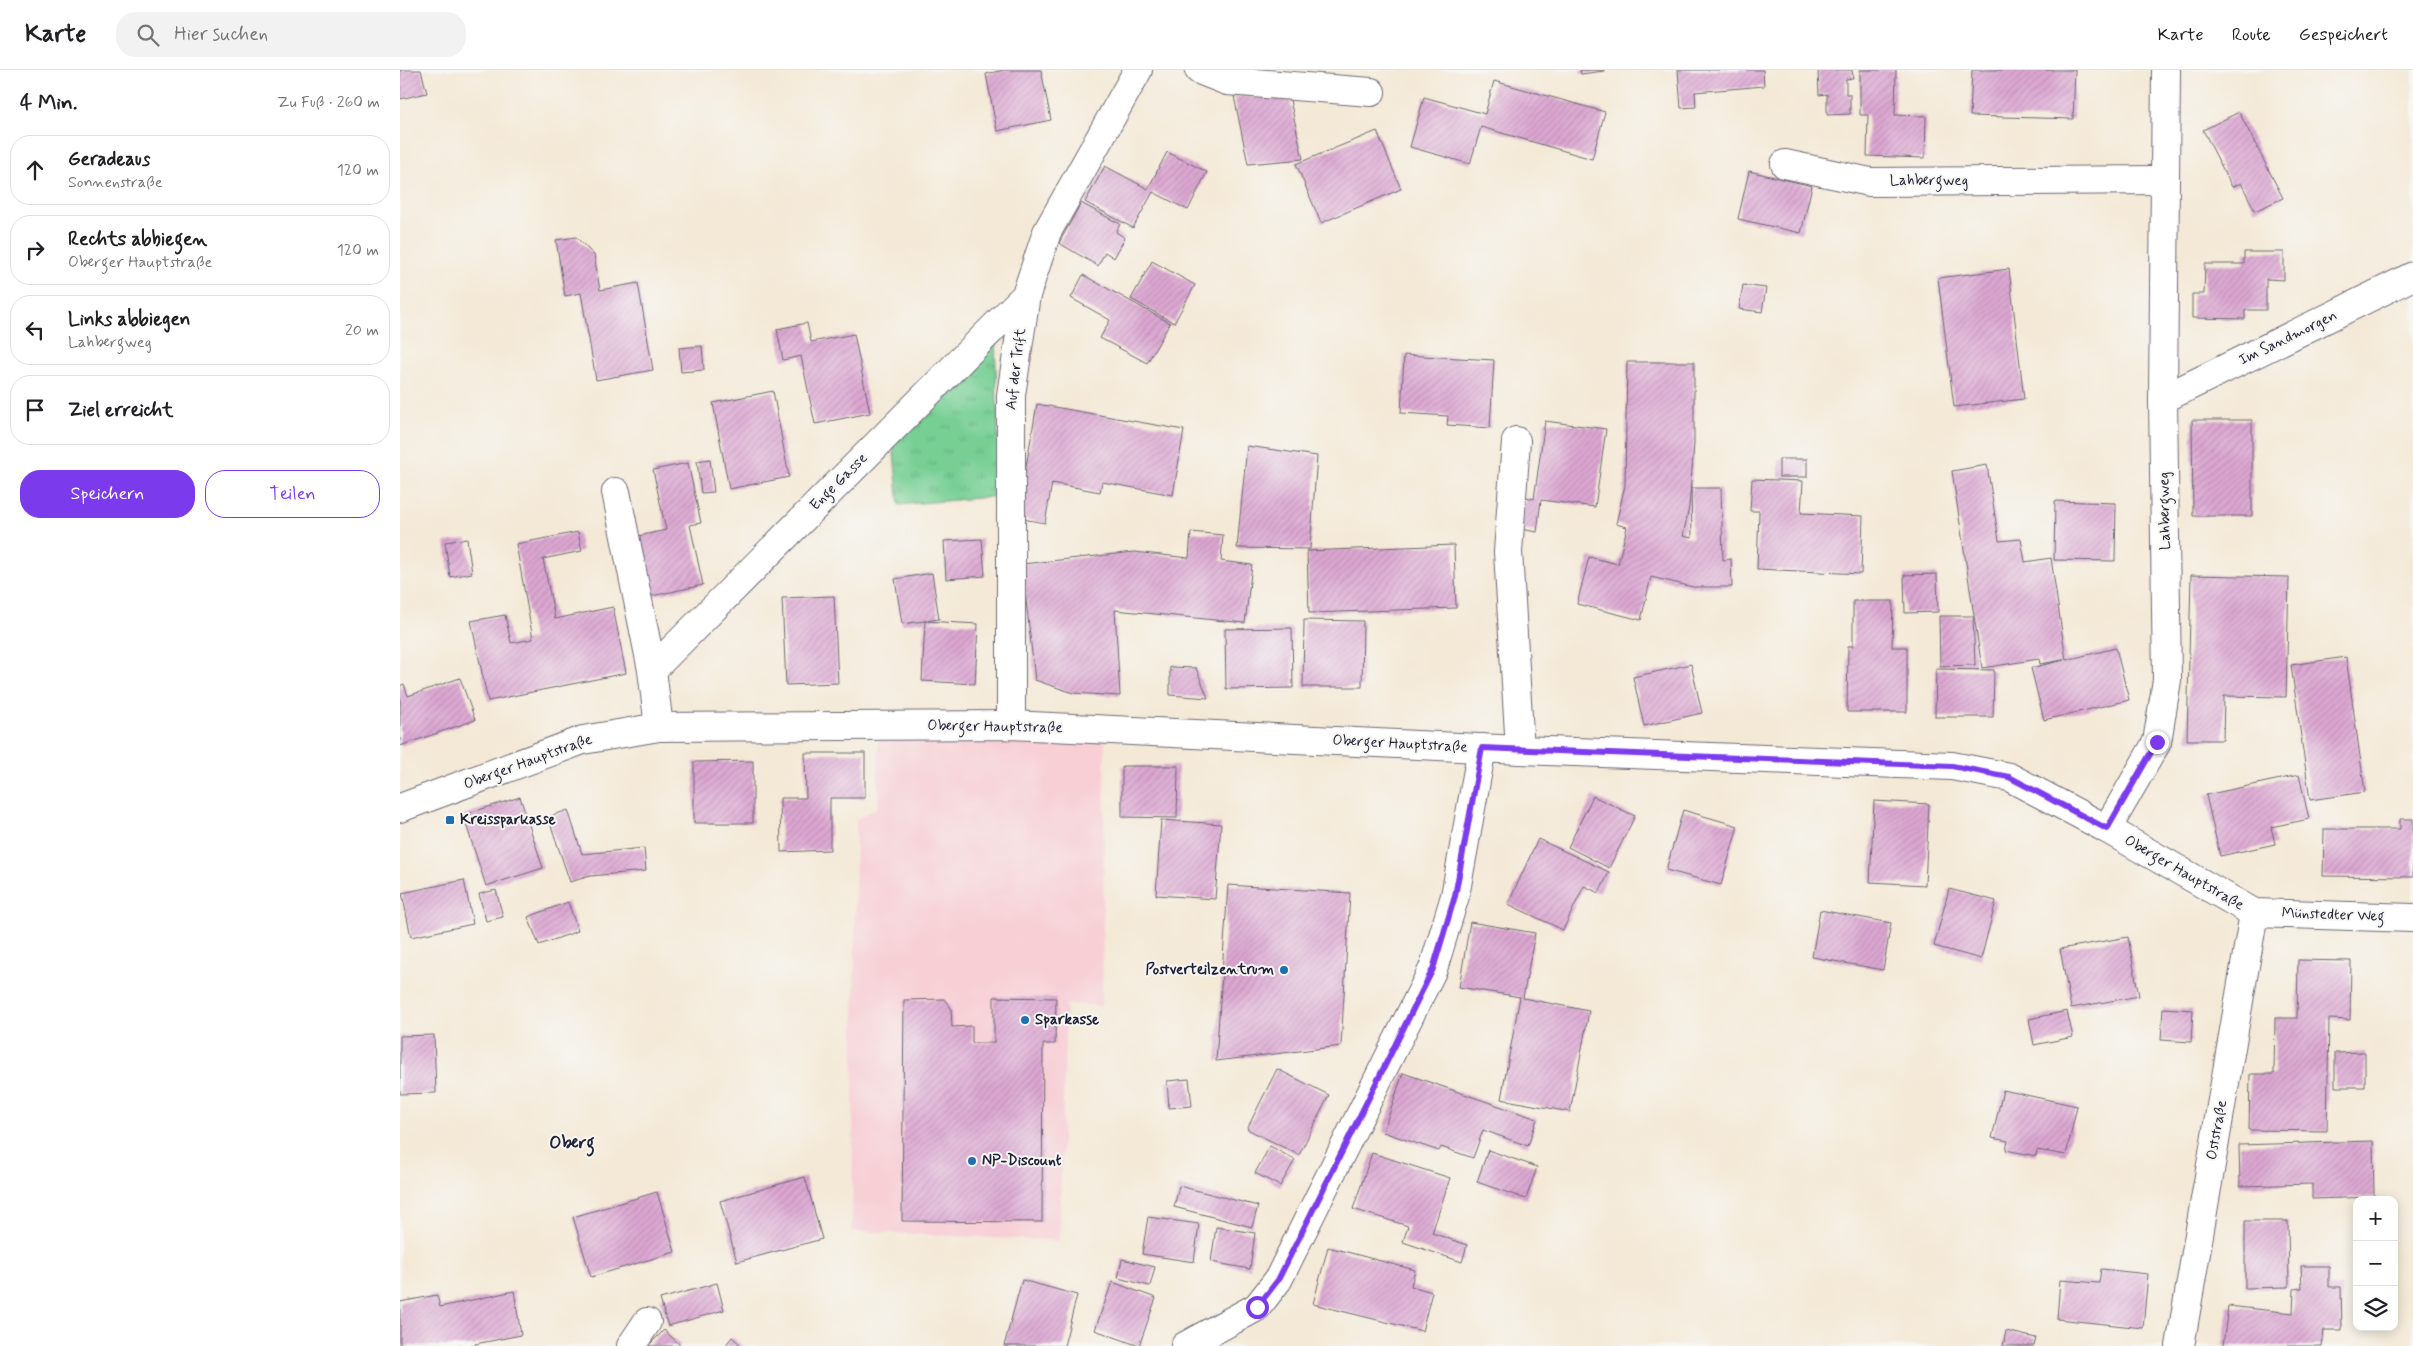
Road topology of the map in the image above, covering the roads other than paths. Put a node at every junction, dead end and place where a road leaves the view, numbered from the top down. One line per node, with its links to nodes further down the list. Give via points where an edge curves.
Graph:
1 (1138, 70): 8 (street, Auf der Trift, via 1047,232)
2 (1199, 70): 4 (street, via 1227,81)
3 (2166, 70): 6 (street, Lahbergweg)
4 (1371, 92)
5 (1785, 164): 6 (street, Lahbergweg, via 1870,182)
6 (2164, 180): 9 (street, Lahbergweg)
7 (2413, 276): 9 (street, Im Sandmorgen)
8 (1026, 295): 12 (street, Enge Gasse); 13 (street, Auf der Trift, via 1011,395)
9 (2164, 399): 18 (street, Lahbergweg, via 2167,680 2157,742)
10 (1516, 442): 16 (street, via 1508,552)
11 (616, 492): 12 (street)
12 (652, 670): 14 (street)
13 (1011, 725): 14 (street, Oberger Hauptstraße); 15 (street, Oberger Hauptstraße)
14 (659, 727): 17 (street, Oberger Hauptstraße, via 583,740)
15 (1482, 748): 16 (street, Oberger Hauptstraße); 23 (street, via 1455,896 1433,969 1278,1280 1257,1307)
16 (1520, 750): 18 (street, Oberger Hauptstraße, via 1952,766 2009,777)
17 (400, 808)
18 (2107, 829): 19 (street, Oberger Hauptstraße)
19 (2254, 913): 20 (street, Münstedter Weg); 24 (street, Oststraße)
20 (2413, 918)
21 (647, 1322): 22 (street)
22 (631, 1346)
23 (1185, 1346)
24 (2180, 1346)

